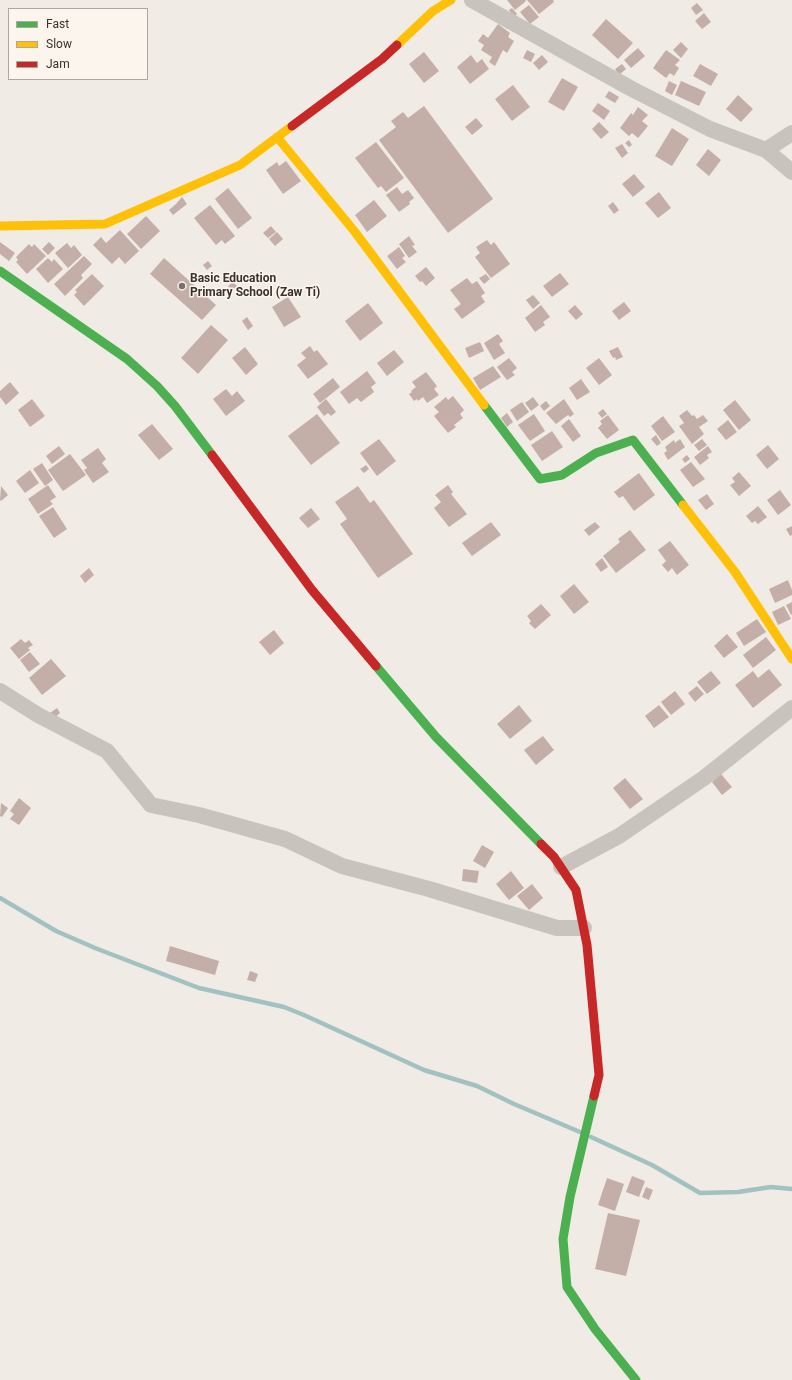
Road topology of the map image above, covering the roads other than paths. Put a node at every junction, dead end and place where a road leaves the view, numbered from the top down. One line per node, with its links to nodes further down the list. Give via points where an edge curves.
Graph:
1 (451, 0): 4 (main road, via 433,11 382,59)
2 (472, 0): 5 (street, via 630,88 710,129)
3 (792, 133): 5 (street)
4 (277, 137): 7 (main road, via 240,165 105,224); 9 (main road, via 355,232 540,479 562,475 596,453 633,440 735,572)
5 (766, 150): 6 (street)
6 (792, 172)
7 (0, 226)
8 (0, 271): 12 (main road, via 127,359 157,386 195,432 312,590 436,737 512,813)
9 (792, 659)
10 (0, 691): 13 (street, via 38,715 107,751 150,805 200,814 285,839 342,866 557,928)
11 (792, 708): 12 (street, via 704,778 619,836)
12 (561, 867): 13 (main road, via 576,890)
13 (584, 928): 14 (main road, via 599,1075 570,1197 563,1239 567,1287 595,1329)
14 (636, 1380)

